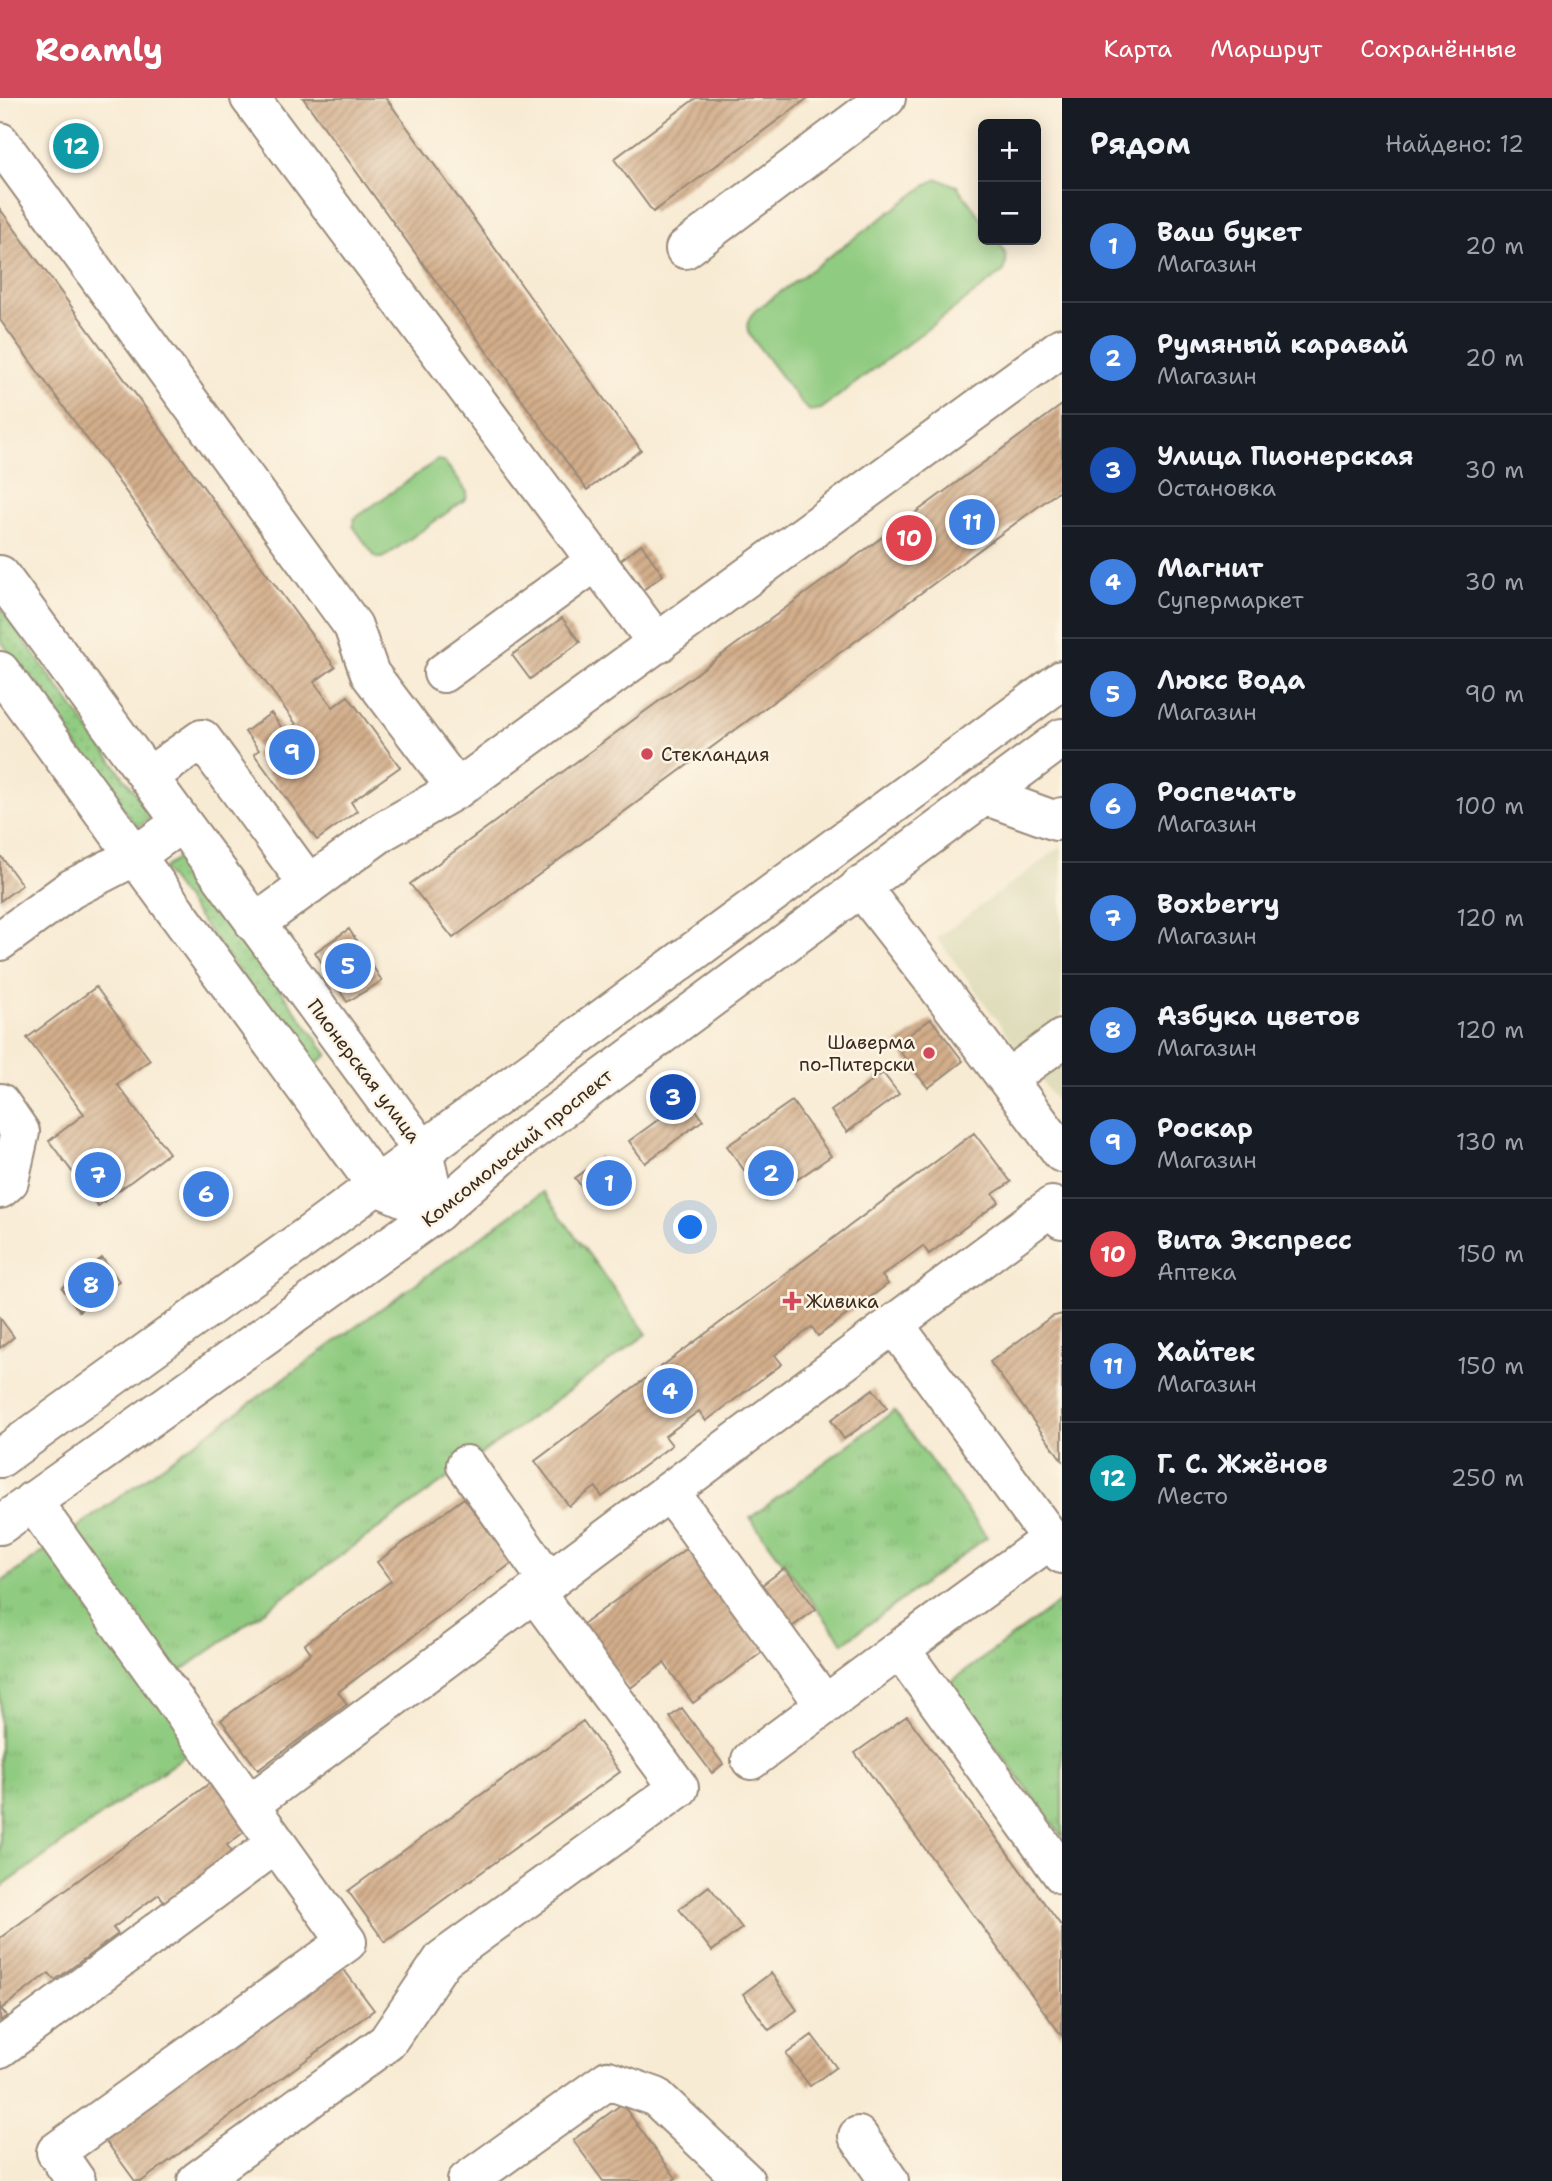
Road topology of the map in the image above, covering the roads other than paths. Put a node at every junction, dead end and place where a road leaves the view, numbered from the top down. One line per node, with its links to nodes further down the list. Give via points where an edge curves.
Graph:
1 (250, 98): 6 (main road)
2 (886, 98): 4 (main road)
3 (0, 142): 14 (main road, via 353,626 370,674)
4 (685, 249)
5 (1062, 347): 8 (main road)
6 (596, 561): 8 (main road); 10 (main road)
7 (0, 575): 13 (main road, Пионерская улица)
8 (658, 644): 14 (main road)
9 (0, 671): 18 (main road)
10 (443, 673)
11 (1062, 680): 23 (main road)
12 (1062, 738): 15 (main road, Комсомольский проспект)
13 (148, 777): 17 (main road, Пионерская улица); 19 (main road, via 202,738)
14 (457, 789): 19 (main road, via 383,831)
15 (984, 795): 16 (main road, via 1056,821); 20 (main road, Комсомольский проспект)
16 (1062, 817)
17 (181, 823): 18 (main road); 21 (main road, Пионерская улица)
18 (135, 856): 22 (main road, via 71,889); 30 (main road)
19 (309, 885): 21 (main road)
20 (860, 887): 25 (main road); 27 (main road, Комсомольский проспект)
21 (255, 924): 28 (main road, Пионерская улица)
22 (0, 941)
23 (617, 1007): 27 (main road, via 578,1055 530,1089 521,1101 528,1118 537,1121); 28 (main road)
24 (1057, 1045): 25 (main road)
25 (1007, 1079): 29 (main road)
26 (0, 1103): 31 (main road, via 20,1132 9,1181)
27 (555, 1113): 33 (main road, Комсомольский проспект)
28 (423, 1150): 30 (main road); 33 (main road, Пионерская улица)
29 (1062, 1153)
30 (377, 1186): 33 (main road); 35 (main road)
31 (0, 1189)
32 (1059, 1208): 34 (main road)
33 (437, 1212): 38 (main road, Комсомольский проспект)
34 (894, 1324): 37 (main road); 40 (main road)
35 (0, 1458)
36 (466, 1465): 41 (main road)
37 (670, 1492): 41 (main road); 43 (main road)
38 (33, 1502): 39 (main road, Комсомольский проспект); 45 (main road)
39 (0, 1525)
40 (1056, 1546): 42 (main road)
41 (542, 1588): 45 (main road); 51 (main road, via 679,1788 443,1959 387,2042)
42 (900, 1649): 43 (main road); 47 (main road)
43 (825, 1705): 44 (main road)
44 (751, 1760)
45 (249, 1805): 46 (main road)
46 (277, 1843): 48 (main road); 50 (main road, via 347,1942 56,2152)
47 (1062, 1874)
48 (0, 2048)
49 (858, 2136): 54 (main road)
50 (76, 2181)
51 (197, 2181)
52 (467, 2181): 53 (main road, via 608,2080 656,2097)
53 (745, 2181)
54 (890, 2181)

